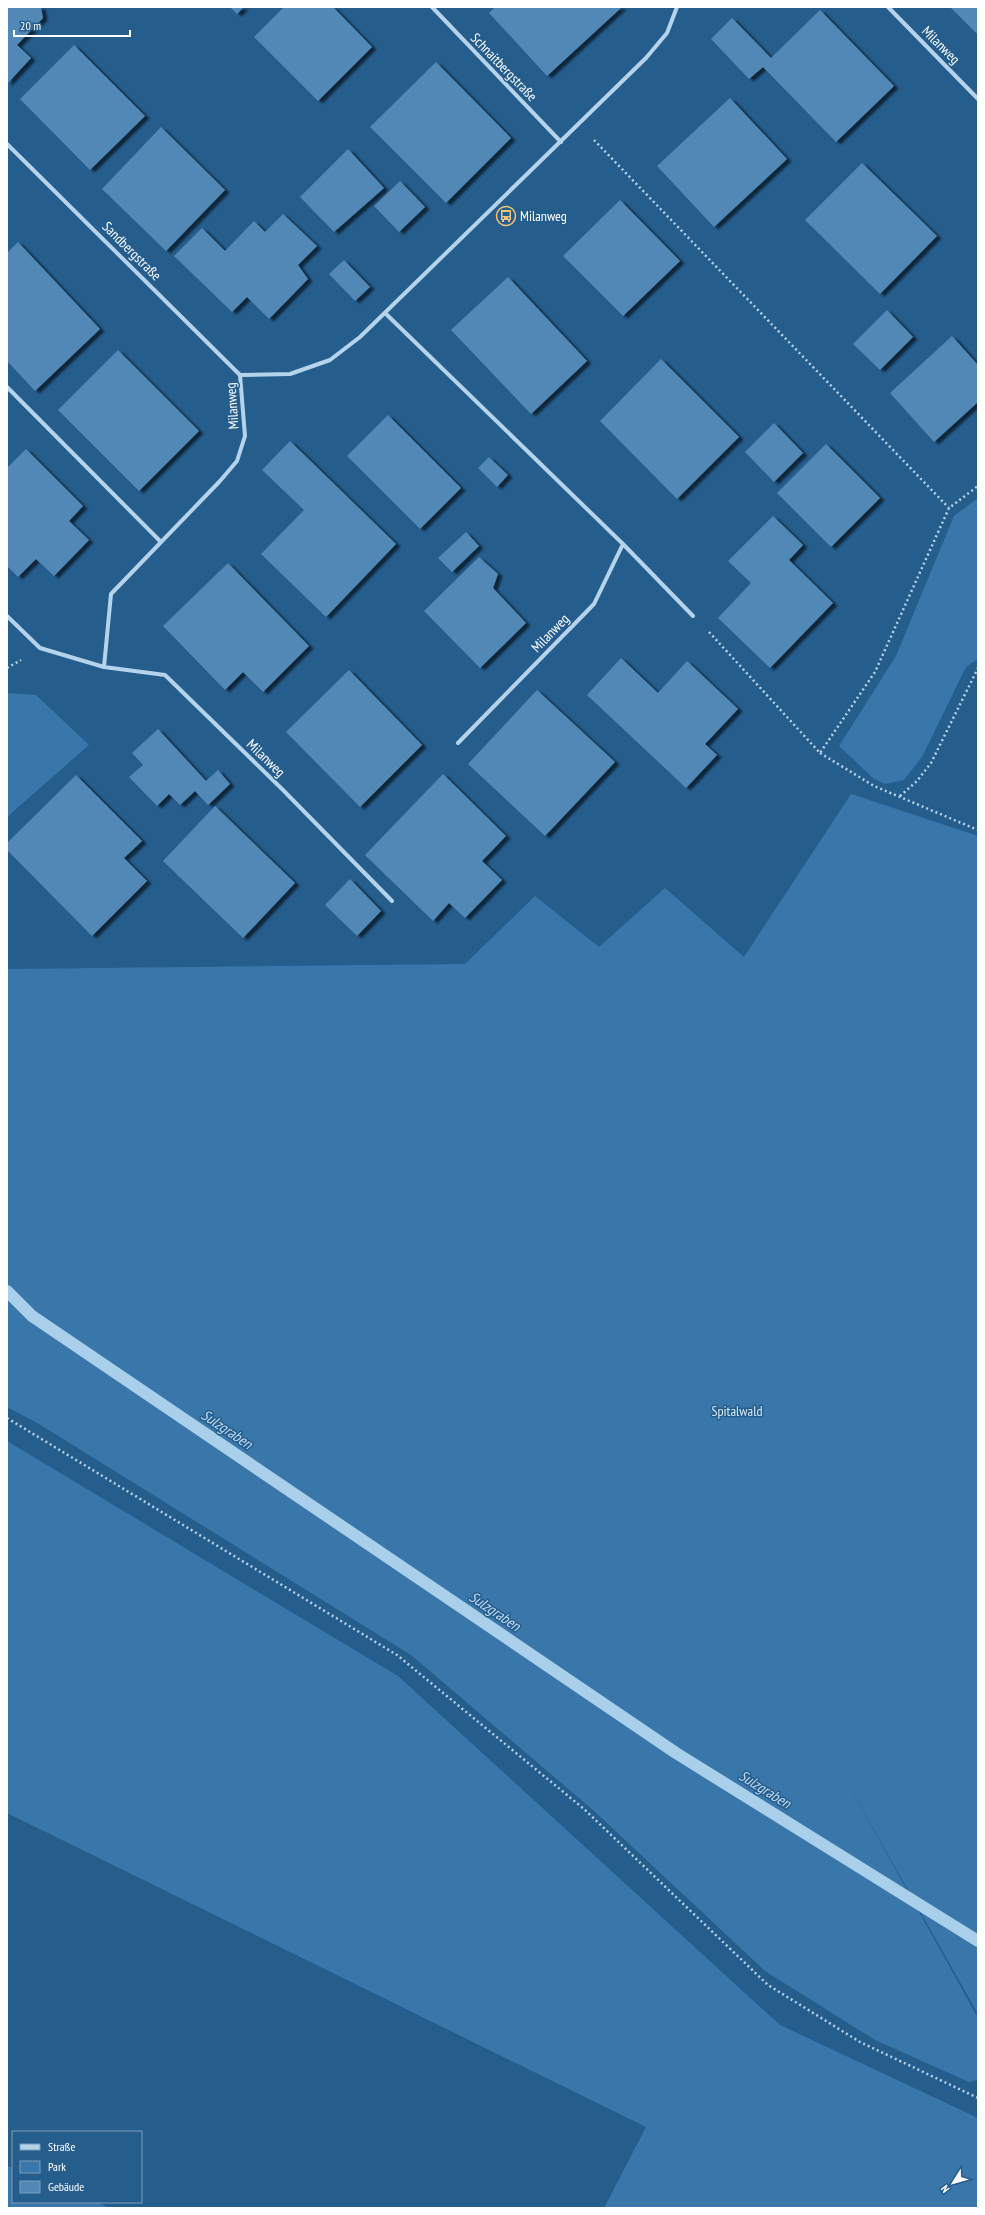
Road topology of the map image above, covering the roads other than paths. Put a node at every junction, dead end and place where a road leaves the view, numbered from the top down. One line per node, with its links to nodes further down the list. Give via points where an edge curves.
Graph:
1 (432, 7): 5 (street, Schnaitbergstraße)
2 (677, 7): 5 (street, Milanweg, via 667,33 646,58)
3 (888, 7): 4 (street, Milanweg)
4 (978, 99)
5 (561, 142): 7 (street, Milanweg)
6 (7, 144): 8 (street, Sandbergstraße)
7 (385, 313): 8 (street, Milanweg, via 360,337 330,360 290,374); 11 (street)
8 (240, 375): 10 (street, Milanweg, via 245,436 237,461)
9 (7, 387): 10 (street)
10 (161, 542): 14 (street, Milanweg, via 111,594)
11 (623, 544): 13 (street); 15 (street, Milanweg, via 594,604)
12 (7, 616): 14 (street, Milanweg, via 40,648)
13 (693, 616)
14 (104, 667): 16 (street, Milanweg, via 165,675)
15 (458, 743)
16 (392, 901)

